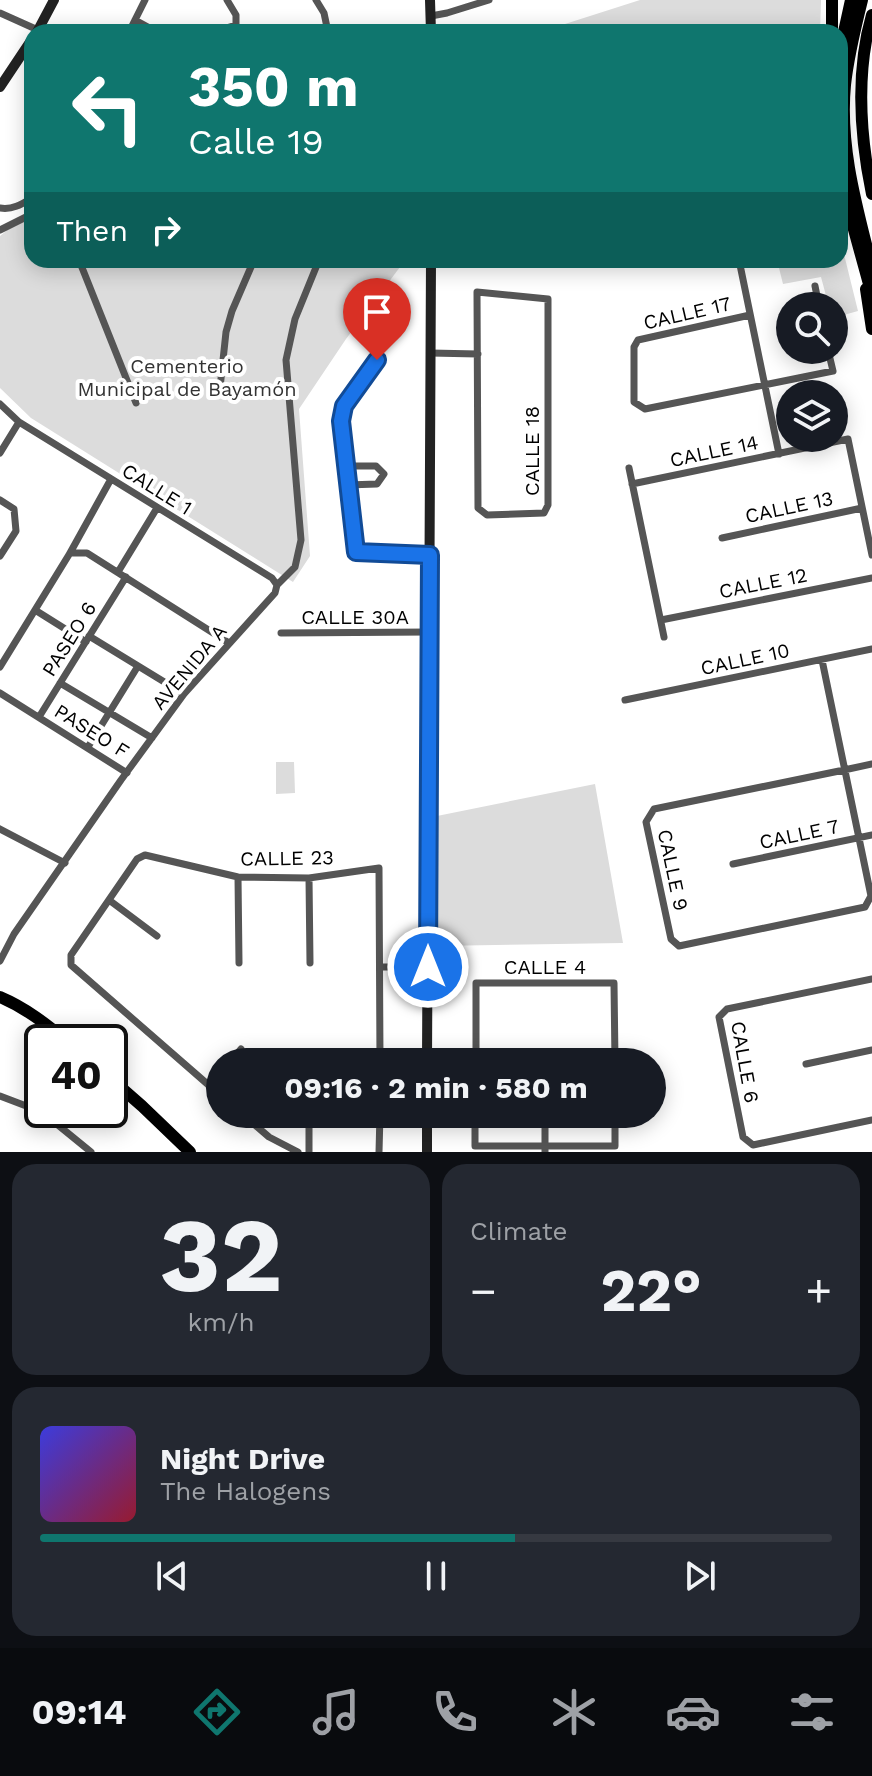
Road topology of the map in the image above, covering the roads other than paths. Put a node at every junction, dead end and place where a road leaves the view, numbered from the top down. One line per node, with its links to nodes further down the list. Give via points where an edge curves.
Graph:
1 (54, 0): 15 (street)
2 (145, 0): 14 (street)
3 (227, 0): 18 (street)
4 (316, 0): 19 (street)
5 (430, 0): 13 (street)
6 (489, 0): 13 (street)
7 (832, 0): 21 (highway)
8 (851, 0): 22 (highway)
9 (862, 0): 25 (highway)
10 (869, 0): 34 (highway, via 856,44 851,96 854,156)
11 (0, 13): 23 (street)
12 (872, 15): 28 (highway, via 861,108)
13 (431, 16): 20 (street)
14 (135, 20): 16 (street); 17 (street)
15 (41, 24)
16 (133, 24)
17 (142, 24)
18 (236, 24)
19 (326, 24)
20 (431, 24)
21 (832, 24)
22 (846, 24)
23 (24, 27)
24 (24, 51): 26 (street)
25 (848, 65)
26 (0, 87)
27 (848, 164): 35 (highway)
28 (872, 194)
29 (848, 197): 35 (highway)
30 (24, 203): 31 (street)
31 (0, 208)
32 (24, 218): 33 (street)
33 (0, 230)
34 (872, 241)
35 (868, 267): 43 (highway); 45 (highway)
36 (82, 268): 52 (street)
37 (251, 268): 51 (street, via 226,332)
38 (316, 268): 72 (street, AVENIDA A, via 295,319 286,360 301,540 295,567)
39 (431, 268): 46 (street)
40 (741, 268): 44 (street)
41 (815, 286): 42 (street)
42 (816, 292)
43 (872, 295)
44 (750, 315): 50 (street); 50 (street, CALLE 17, via 638,340 634,402 645,409)
45 (872, 329)
46 (430, 353): 47 (street); 67 (street)
47 (478, 354): 47 (street, CALLE 18, via 478,508 487,515 544,513 548,299 477,292)
48 (377, 360): 57 (street, via 344,406)
49 (831, 364): 50 (street, via 833,371)
50 (764, 385): 56 (street)
51 (220, 388)
52 (136, 403)
53 (0, 404): 54 (street, CALLE 1)
54 (19, 422): 55 (street); 59 (street, CALLE 1)
55 (0, 453)
56 (779, 454): 60 (street, CALLE 14); 64 (street, CALLE 14, via 848,439)
57 (345, 466): 61 (street); 61 (street, via 376,466 384,474 377,484)
58 (629, 468): 60 (street)
59 (111, 479): 63 (street, CALLE 1); 66 (street)
60 (632, 484): 74 (street)
61 (347, 485): 67 (street, via 356,552)
62 (0, 500): 69 (street, via 14,509 16,531)
63 (157, 508): 70 (street); 72 (street, CALLE 1)
64 (862, 508): 65 (street, CALLE 13); 68 (street)
65 (722, 538)
66 (70, 553): 70 (street, via 87,553); 73 (street)
67 (430, 555): 75 (street)
68 (872, 555)
69 (0, 556)
70 (122, 574): 78 (street, PASEO 6); 79 (street)
71 (872, 578): 74 (street, CALLE 12)
72 (277, 585): 79 (street, AVENIDA A)
73 (35, 610): 78 (street); 83 (street)
74 (661, 620): 77 (street)
75 (429, 632): 76 (street, CALLE 30A); 108 (street)
76 (281, 633)
77 (664, 637)
78 (88, 639): 82 (street); 84 (street, PASEO 6)
79 (229, 643): 86 (street, AVENIDA A)
80 (872, 649): 81 (street, CALLE 10)
81 (822, 660): 87 (street, CALLE 10); 93 (street)
82 (138, 666): 86 (street); 88 (street)
83 (0, 667)
84 (60, 683): 88 (street); 89 (street, PASEO 6)
85 (0, 693): 89 (street, PASEO F)
86 (184, 694): 90 (street, AVENIDA A)
87 (625, 700)
88 (110, 712): 90 (street); 91 (street)
89 (39, 717): 91 (street, PASEO F)
90 (152, 738): 94 (street, AVENIDA A)
91 (88, 747): 94 (street, PASEO F)
92 (872, 764): 93 (street, CALLE 9)
93 (844, 770): 97 (street); 97 (street, CALLE 9, via 654,809 646,822 671,939 679,946 865,907 871,896)
94 (127, 773): 98 (street, AVENIDA A)
95 (0, 829): 98 (street)
96 (872, 835): 97 (street, CALLE 7)
97 (858, 838): 99 (street, CALLE 7)
98 (65, 863): 104 (street)
99 (733, 864)
100 (238, 877): 101 (street, CALLE 23); 102 (street, CALLE 23, via 145,855); 105 (street)
101 (309, 878): 106 (street); 107 (street, CALLE 23, via 379,868)
102 (109, 900): 103 (street); 118 (street, CALLE 23, via 71,955 71,965)
103 (157, 936)
104 (0, 961)
105 (239, 963)
106 (310, 963)
107 (380, 967): 108 (street); 112 (street, CALLE 23)
108 (428, 967): 113 (street)
109 (872, 979): 121 (street, CALLE 6, via 727,1009 719,1017 743,1137 753,1145)
110 (0, 997): 111 (highway)
111 (47, 1024)
112 (380, 1048)
113 (427, 1048)
114 (476, 1048): 115 (street, CALLE 4, via 476,983 614,983)
115 (615, 1048)
116 (872, 1050): 117 (street)
117 (806, 1064)
118 (206, 1083)
119 (128, 1094): 122 (highway)
120 (0, 1096): 131 (street, via 42,1112)
121 (872, 1120)
122 (164, 1127): 132 (highway); 133 (highway)
123 (258, 1128): 134 (street)
124 (309, 1128): 135 (street)
125 (380, 1128): 136 (street)
126 (427, 1128): 137 (street)
127 (475, 1128): 130 (street, via 475,1146)
128 (545, 1128): 130 (street)
129 (615, 1128): 130 (street, via 615,1146)
130 (545, 1149)
131 (91, 1152)
132 (177, 1152)
133 (190, 1152)
134 (298, 1152)
135 (309, 1152)
136 (379, 1152)
137 (427, 1152)

